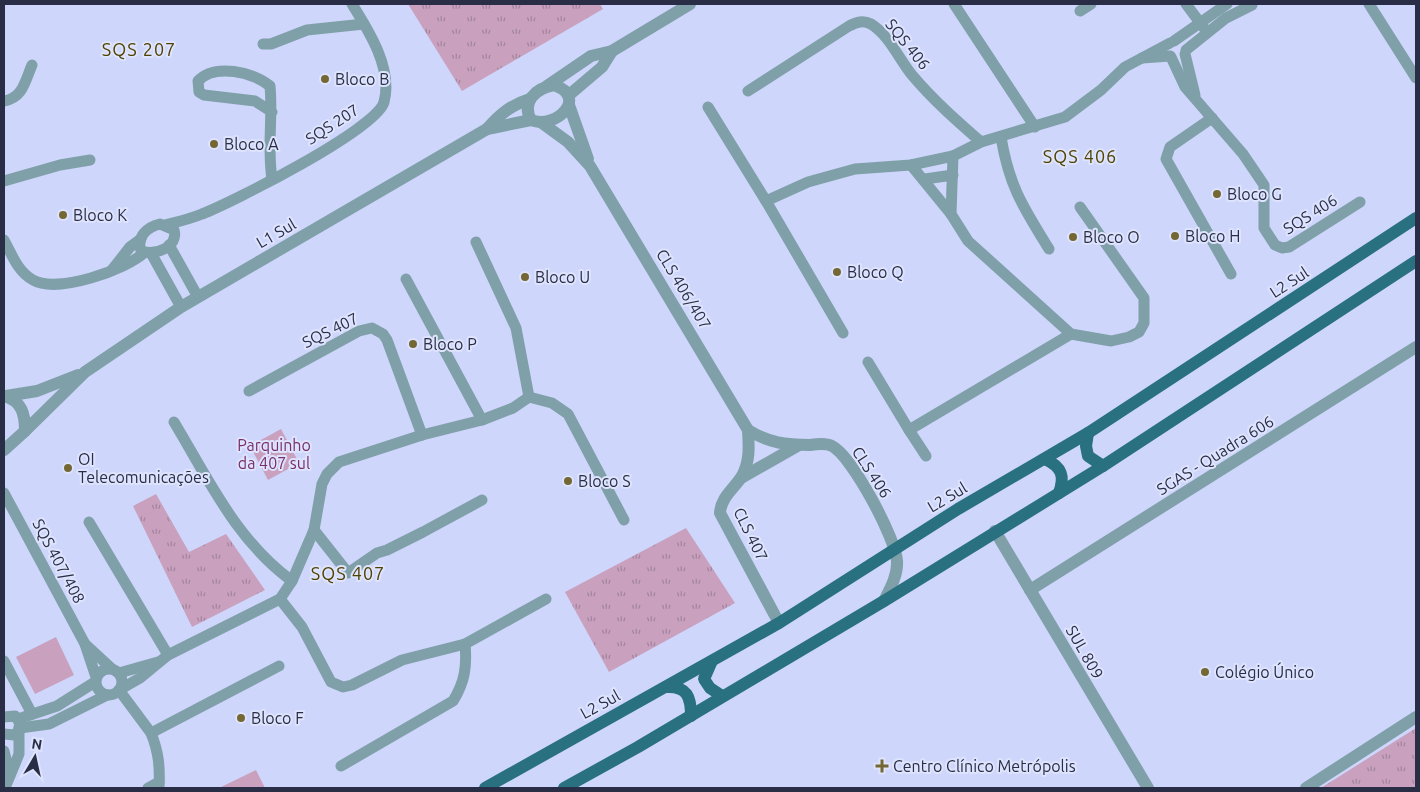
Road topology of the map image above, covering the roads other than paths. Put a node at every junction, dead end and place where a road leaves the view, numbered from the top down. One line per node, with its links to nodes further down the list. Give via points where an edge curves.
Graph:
1 (352, 4): 10 (street, SQS 207)
2 (690, 4): 14 (street)
3 (954, 4): 32 (street)
4 (1091, 4): 9 (street)
5 (1186, 4): 11 (street)
6 (1226, 4): 11 (street)
7 (1254, 4): 11 (street)
8 (1369, 4): 19 (street)
9 (1080, 11)
10 (364, 24): 13 (street, via 300,31 271,44); 41 (street, SQS 207, via 387,84 381,110 348,136)
11 (1203, 27): 12 (street); 15 (street)
12 (1172, 42): 15 (street, via 1182,43); 16 (street, via 1167,50); 17 (street)
13 (263, 44)
14 (612, 51): 21 (street, via 591,56); 25 (street, via 602,67)
15 (1185, 52): 16 (street, via 1179,59); 23 (street, SQS 406)
16 (1171, 57): 17 (street); 23 (street, SQS 406, via 1181,81)
17 (1140, 58): 32 (street, via 1065,117)
18 (32, 65): 26 (street, via 20,95)
19 (1416, 78)
20 (270, 86): 27 (street); 27 (street, via 262,79 235,71 211,73 198,81 200,92 204,94); 29 (street)
21 (547, 86): 24 (street); 25 (street, via 560,87)
22 (748, 91): 35 (street, SQS 406, via 849,26 865,22 883,35 910,73 942,108)
23 (1196, 97): 30 (street, SQS 406)
24 (530, 99): 31 (street, via 527,111); 33 (street, L1 Sul, via 513,104)
25 (569, 100): 31 (street, via 555,119); 38 (street, CLS 406/407)
26 (4, 101)
27 (255, 101): 29 (street)
28 (708, 107): 44 (street)
29 (272, 112): 41 (street, via 269,145)
30 (1212, 118): 45 (street, SQS 406, via 1244,154 1264,185 1264,228 1278,247 1289,247); 60 (street, via 1170,147 1166,159)
31 (536, 122): 33 (street, L1 Sul); 38 (street, CLS 406/407, via 568,142)
32 (1035, 127): 34 (street)
33 (487, 129): 62 (street, L1 Sul)
34 (1001, 137): 35 (street); 56 (street, via 1006,169 1014,189)
35 (981, 142): 36 (street)
36 (953, 156): 39 (street); 40 (street)
37 (90, 160): 43 (street, via 60,165)
38 (590, 166): 74 (street, CLS 406/407)
39 (911, 166): 42 (street); 44 (street, via 855,169 808,182)
40 (953, 175): 42 (street); 48 (street)
41 (272, 179): 47 (street, SQS 207)
42 (925, 179): 48 (street)
43 (4, 182)
44 (766, 201): 64 (street)
45 (1360, 202)
46 (1080, 207): 65 (street, via 1144,298 1145,317 1139,332 1129,337 1111,341)
47 (202, 214): 50 (street, SQS 207); 54 (street, SQS 207)
48 (951, 214): 65 (street, via 968,241)
49 (1416, 218): 51 (main road, L2 Sul)
50 (165, 225): 52 (street, SQS 207, via 151,226); 54 (street, via 174,230)
51 (1410, 226): 77 (main road, L2 Sul)
52 (141, 238): 57 (street, via 140,248); 59 (street)
53 (4, 240): 59 (street, via 23,273 45,284 69,283)
54 (172, 240): 57 (street, SQS 207); 62 (street)
55 (476, 242): 71 (street, via 516,328)
56 (1049, 249)
57 (148, 253): 59 (street); 63 (street)
58 (1416, 261): 83 (main road)
59 (112, 270)
60 (1231, 274)
61 (406, 279): 72 (street)
62 (198, 297): 63 (street, L1 Sul)
63 (181, 307): 68 (street, L1 Sul)
64 (844, 333)
65 (1071, 334): 75 (street)
66 (1416, 347): 94 (street, SGAS - Quadra 606)
67 (868, 362): 75 (street)
68 (85, 372): 70 (street, L1 Sul, via 37,391); 76 (street, L1 Sul)
69 (249, 391): 78 (street, SQS 407, via 372,328 387,340)
70 (4, 394): 76 (street, via 22,409)
71 (529, 397): 72 (street, via 513,408); 88 (street, via 552,402 568,414)
72 (482, 420): 78 (street)
73 (174, 422): 93 (street, via 248,541)
74 (748, 430): 79 (street, CLS 406, via 769,442); 84 (street, CLS 407, via 750,456)
75 (909, 430): 81 (street)
76 (24, 431): 80 (street, L1 Sul)
77 (1088, 433): 82 (main road, L2 Sul); 83 (main road, via 1088,456)
78 (422, 435): 90 (street, via 349,458 333,467 322,484)
79 (799, 445): 84 (street); 92 (street, CLS 406, via 826,444 838,450 886,523)
80 (4, 450)
81 (926, 456)
82 (1045, 458): 86 (main road, via 1054,463 1062,474); 92 (main road, L2 Sul)
83 (1103, 466): 86 (main road)
84 (741, 478): 98 (street, CLS 407, via 723,500 720,513)
85 (4, 493): 99 (street, SQS 407/408)
86 (1058, 493): 91 (main road)
87 (482, 500): 90 (street, via 387,550 376,552 348,573)
88 (624, 520)
89 (89, 522): 101 (street)
90 (314, 530): 93 (street)
91 (996, 531): 94 (street, SUL 809); 97 (main road)
92 (895, 549): 97 (street, CLS 406, via 896,572); 98 (main road, L2 Sul)
93 (292, 581): 95 (street)
94 (1030, 590): 128 (street, SUL 809)
95 (280, 599): 100 (street, via 302,627 331,682 338,686 352,685 402,660); 101 (street)
96 (546, 600): 100 (street)
97 (884, 601): 110 (main road)
98 (779, 623): 103 (main road, L2 Sul)
99 (85, 644): 105 (street, SQS 407/408); 106 (street, SQS 407/408)
100 (465, 644): 121 (street, via 465,673 453,701)
101 (164, 659): 105 (street); 108 (street)
102 (4, 661): 112 (street)
103 (711, 662): 107 (main road, L2 Sul); 110 (main road, via 704,679)
104 (279, 666): 118 (street)
105 (115, 671): 106 (street, via 102,670); 108 (street, via 122,681)
106 (96, 680): 109 (street, via 98,690); 111 (street)
107 (667, 687): 114 (main road, via 680,688 687,693); 126 (main road, L2 Sul)
108 (119, 690): 109 (street); 118 (street)
109 (106, 695): 113 (street)
110 (722, 696): 114 (main road)
111 (62, 703): 112 (street); 113 (street)
112 (32, 714): 117 (street)
113 (67, 716): 117 (street, via 43,726)
114 (691, 716): 127 (main road)
115 (4, 717): 117 (street, via 10,715)
116 (1416, 718): 129 (street)
117 (19, 726): 119 (street, via 14,735); 122 (street, via 19,754)
118 (152, 733): 123 (street, via 158,749)
119 (4, 734)
120 (4, 751): 122 (street)
121 (341, 766)
122 (10, 775): 124 (street)
123 (159, 785): 125 (street)
124 (5, 788)
125 (148, 788)
126 (485, 788)
127 (564, 788)
128 (1148, 788)
129 (1306, 788)

